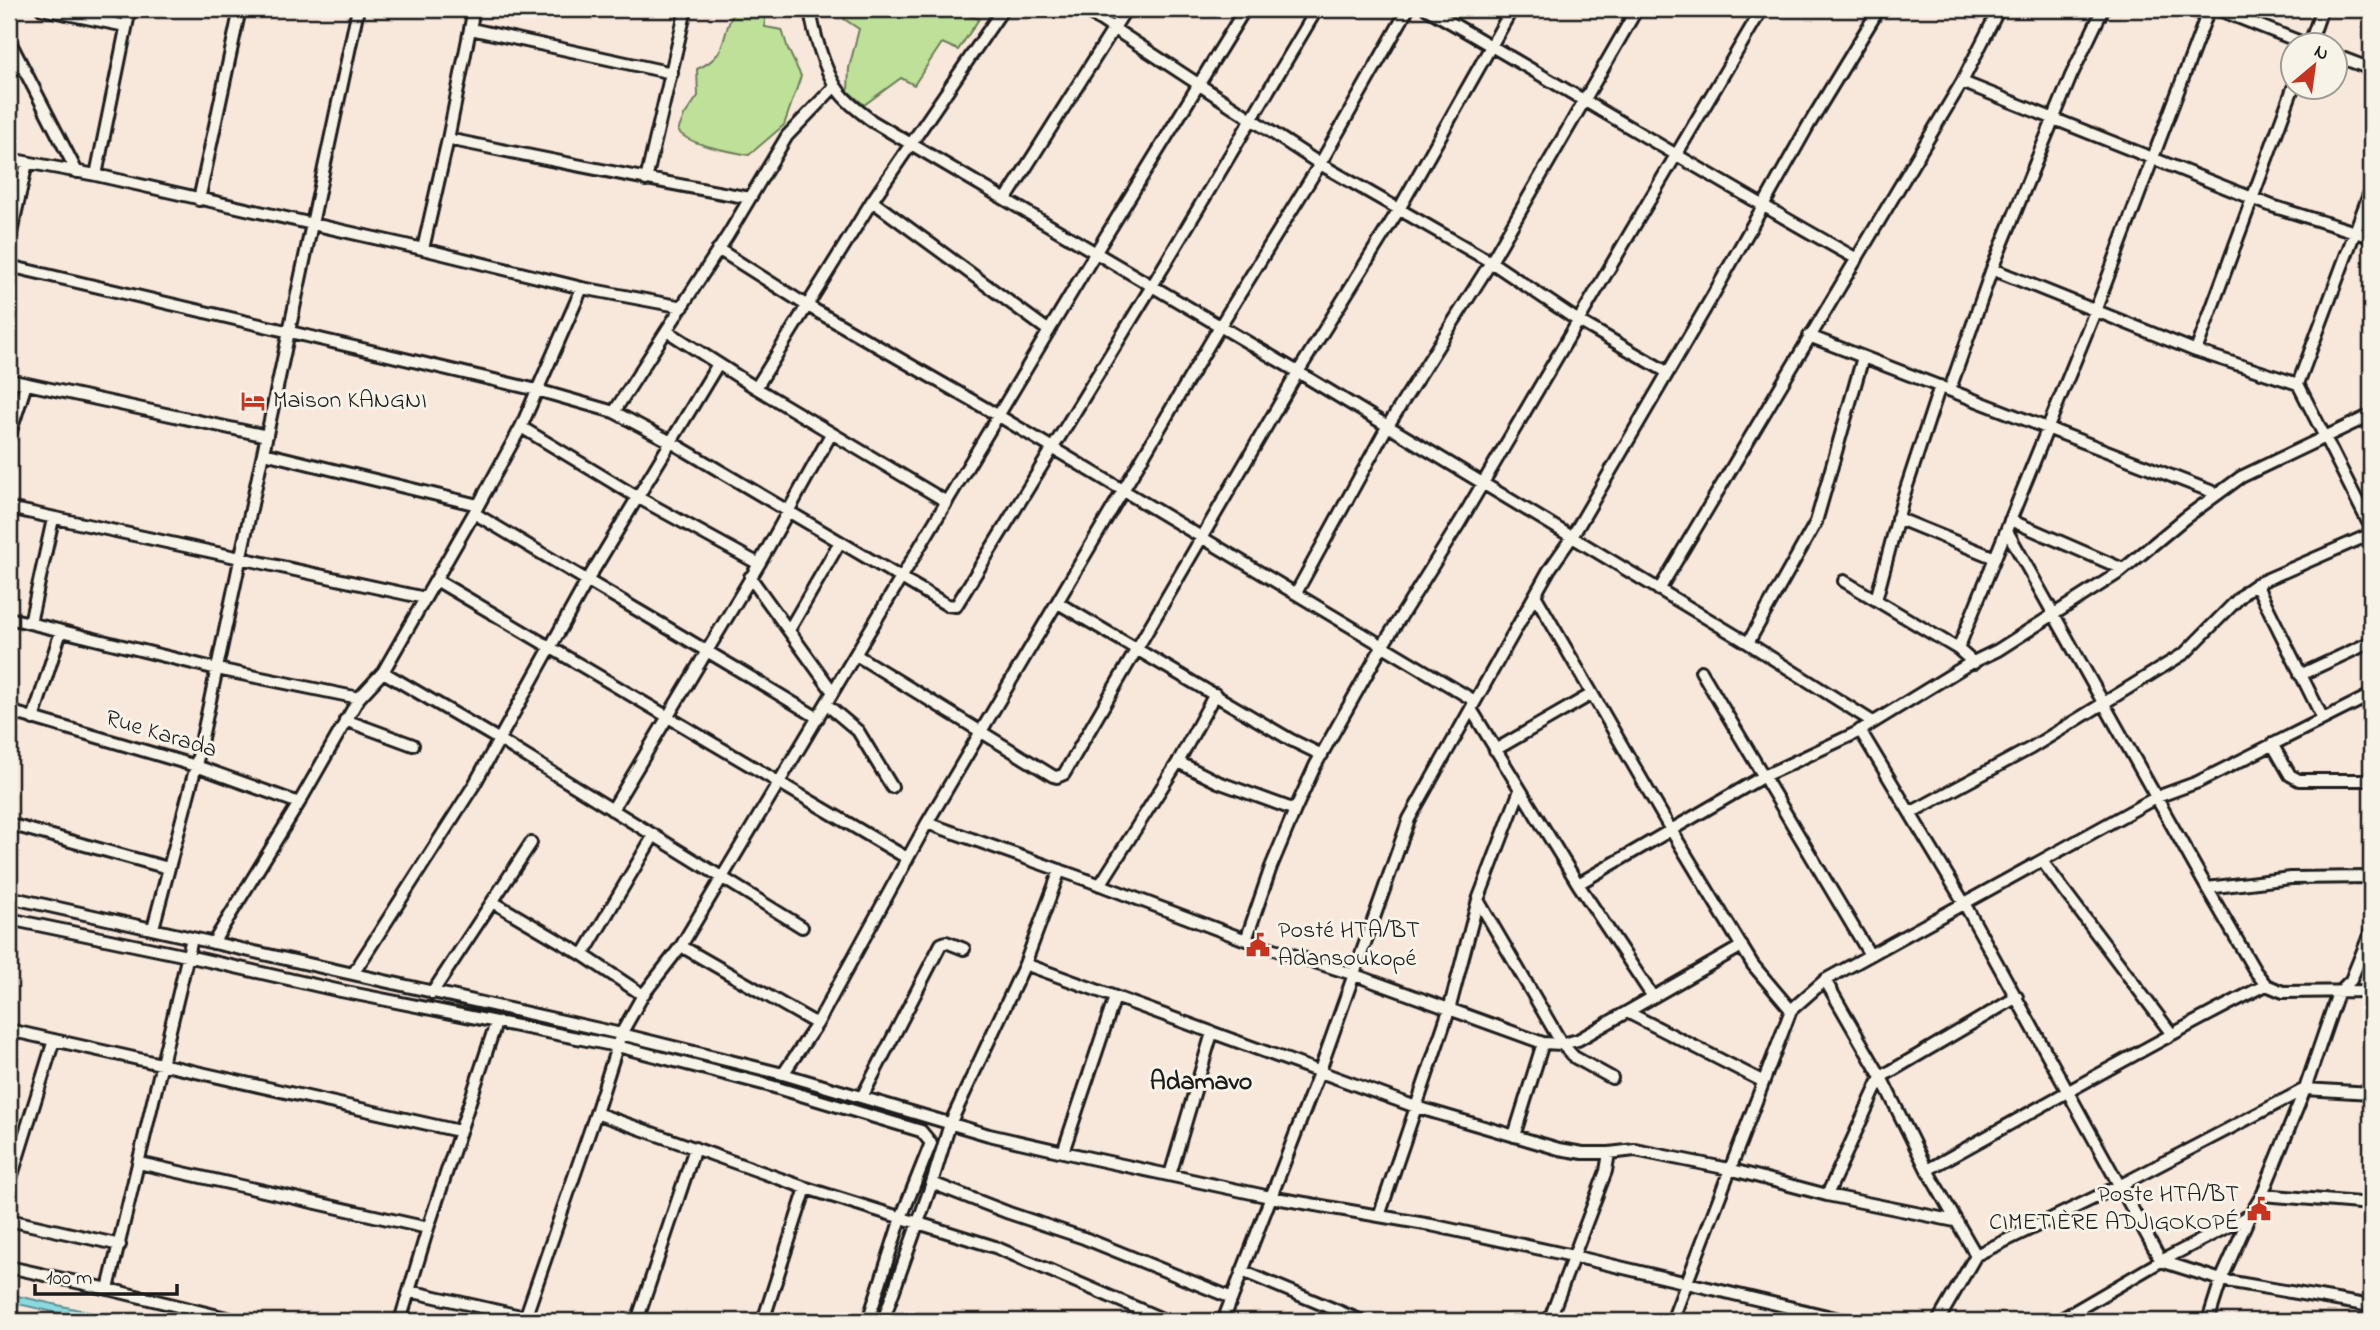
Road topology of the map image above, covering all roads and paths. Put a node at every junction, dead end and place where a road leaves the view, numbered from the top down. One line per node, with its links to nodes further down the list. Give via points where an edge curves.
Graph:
1 (42, 9): 24 (street)
2 (130, 9): 24 (street)
3 (240, 9): 55 (street)
4 (358, 9): 59 (street)
5 (474, 9): 26 (street)
6 (686, 9): 33 (street)
7 (810, 9): 36 (street)
8 (1003, 9): 42 (street)
9 (1084, 9): 25 (street)
10 (1126, 9): 25 (street)
11 (1245, 9): 35 (street)
12 (1317, 9): 40 (street)
13 (1408, 9): 47 (street)
14 (1427, 9): 30 (street)
15 (1512, 9): 30 (street)
16 (1637, 9): 37 (street)
17 (1762, 9): 43 (street)
18 (1879, 9): 57 (street)
19 (1999, 9): 34 (street)
20 (2102, 9): 39 (street)
21 (2209, 9): 45 (street)
22 (2217, 9): 28 (street)
23 (2322, 9): 27 (street)
24 (126, 26): 49 (street)
25 (1112, 28): 35 (street); 54 (street)
26 (471, 29): 33 (street); 41 (street)
27 (2314, 32)
28 (2278, 33)
29 (9, 40): 48 (street)
30 (1490, 45): 37 (street); 58 (street)
31 (2348, 60): 32 (street)
32 (2371, 69)
33 (672, 73): 50 (street)
34 (1962, 82): 39 (street); 66 (street)
35 (1200, 85): 40 (street); 65 (street)
36 (835, 86): 42 (street, via 861,112); 52 (street, via 787,136)
37 (1584, 100): 43 (street); 67 (street)
38 (2288, 102): 53 (street)
39 (2053, 119): 45 (street); 69 (street)
40 (1251, 120): 47 (street); 70 (street)
41 (449, 139): 50 (street); 63 (street)
42 (912, 142): 54 (street); 56 (street)
43 (1675, 155): 57 (street); 75 (street)
44 (9, 159): 46 (street)
45 (2153, 159): 53 (street); 74 (street)
46 (27, 163): 48 (street); 62 (street)
47 (1320, 164): 58 (street); 76 (street)
48 (77, 172): 49 (street)
49 (96, 176): 55 (street)
50 (646, 180): 52 (street)
51 (2371, 189): 60 (street)
52 (750, 198): 64 (street)
53 (2252, 198): 60 (street); 81 (street)
54 (1006, 199): 65 (street)
55 (199, 200): 59 (street)
56 (872, 201): 72 (street); 79 (street)
57 (1763, 205): 66 (street); 85 (street)
58 (1398, 211): 67 (street); 84 (street)
59 (313, 225): 63 (street); 77 (street)
60 (2356, 231): 61 (street); 88 (street)
61 (2371, 237)
62 (9, 242)
63 (424, 249): 71 (street)
64 (718, 249): 72 (street); 73 (street)
65 (1096, 252): 70 (street); 79 (street)
66 (1857, 259): 80 (street)
67 (1491, 262): 75 (street); 96 (street)
68 (9, 266): 77 (street)
69 (1992, 269): 74 (street); 89 (street)
70 (1152, 286): 76 (street); 103 (street)
71 (582, 288): 73 (street); 91 (street)
72 (806, 305): 90 (street); 94 (street)
73 (683, 307): 78 (street)
74 (2096, 310): 81 (street); 97 (street)
75 (1577, 320): 85 (street); 105 (street)
76 (1220, 326): 84 (street); 106 (street)
77 (290, 331): 91 (street); 99 (street)
78 (667, 331): 83 (street); 92 (street)
79 (1049, 331): 94 (street)
80 (1810, 336): 82 (street); 131 (street)
81 (2196, 351): 88 (street)
82 (1863, 357): 89 (street); 143 (street, via 1816,522)
83 (718, 364): 90 (street); 102 (street)
84 (1298, 372): 96 (street); 119 (street)
85 (1667, 372): 118 (street)
86 (9, 380): 87 (street)
87 (26, 384): 99 (street); 101 (street)
88 (2298, 384): 100 (street)
89 (1945, 387): 97 (street); 113 (street)
90 (756, 388): 98 (street)
91 (537, 390): 92 (street); 95 (street)
92 (614, 411): 102 (street)
93 (2371, 415): 100 (street)
94 (999, 416): 103 (street); 109 (street)
95 (521, 427): 108 (street); 111 (street)
96 (1387, 427): 105 (street); 132 (street)
97 (2049, 427): 107 (street); 115 (street)
98 (831, 434): 109 (street); 112 (street)
99 (267, 436): 104 (street)
100 (2326, 436): 107 (street, via 2241,477); 116 (street)
101 (9, 437)
102 (671, 442): 108 (street); 112 (street)
103 (1052, 448): 106 (street); 126 (street, via 956,606)
104 (264, 453): 111 (street); 121 (street)
105 (1482, 484): 118 (street); 144 (street)
106 (1125, 490): 119 (street); 136 (street)
107 (2218, 494): 124 (street)
108 (637, 496): 123 (street); 129 (street)
109 (947, 502): 126 (street)
110 (9, 508): 114 (street)
111 (476, 509): 127 (street); 129 (street)
112 (788, 511): 120 (street); 123 (street)
113 (1897, 517): 122 (street); 135 (street)
114 (53, 519): 121 (street); 139 (street)
115 (2009, 525): 122 (street); 124 (street); 137 (street)
116 (2371, 528)
117 (2371, 534): 130 (street)
118 (1572, 537): 131 (street); 133 (street)
119 (1200, 538): 132 (street); 146 (street)
120 (840, 542): 126 (street); 140 (street)
121 (241, 558): 134 (street); 151 (street)
122 (1995, 558): 147 (street)
123 (759, 564): 125 (street)
124 (2123, 569): 137 (street)
125 (750, 577): 140 (street); 148 (street)
126 (901, 579): 149 (street)
127 (436, 580): 134 (street); 145 (street)
128 (1844, 581): 135 (street)
129 (587, 582): 145 (street); 148 (street)
130 (2256, 584): 154 (street); 160 (street, via 2185,653)
131 (1660, 590): 143 (street)
132 (1296, 593): 144 (street)
133 (1535, 595): 157 (street); 162 (street)
134 (425, 598): 153 (street)
135 (1875, 600): 147 (street)
136 (1058, 603): 146 (street); 171 (street)
137 (2054, 614): 150 (street); 160 (street)
138 (9, 618): 139 (street)
139 (30, 623): 141 (street)
140 (789, 630): 155 (street)
141 (61, 631): 151 (street); 166 (street)
142 (2371, 642): 154 (street)
143 (1748, 643): 169 (street)
144 (1383, 645): 162 (street); 176 (street)
145 (550, 646): 164 (street); 172 (street)
146 (1135, 649): 156 (street); 171 (street, via 1061,776 1053,776)
147 (1958, 649): 150 (street)
148 (707, 650): 164 (street); 165 (street)
149 (856, 655): 155 (street); 171 (street)
150 (1974, 663): 169 (street)
151 (217, 669): 159 (street); 178 (street)
152 (1701, 671): 179 (street)
153 (383, 672): 159 (street); 172 (street)
154 (2300, 675): 167 (street)
155 (833, 692): 161 (street)
156 (1215, 694): 176 (street); 177 (street)
157 (1592, 694): 175 (street); 191 (street)
158 (2371, 695): 167 (street)
159 (359, 698): 168 (street)
160 (2103, 702): 184 (street); 188 (street, via 2031,748)
161 (826, 704): 165 (street); 182 (street, via 858,731)
162 (1473, 705): 175 (street); 222 (street, via 1409,819)
163 (9, 712): 166 (street, Rue Karada)
164 (668, 716): 181 (street); 186 (street)
165 (818, 718): 181 (street)
166 (33, 719): 178 (street, Rue Karada)
167 (2323, 719): 174 (street)
168 (345, 720): 173 (street); 185 (street)
169 (1873, 722): 170 (street)
170 (1860, 730): 179 (street); 188 (street)
171 (980, 733): 189 (street)
172 (498, 739): 186 (street); 221 (street, via 474,785)
173 (413, 744)
174 (2272, 744): 180 (street, via 2299,780); 184 (street, via 2198,782)
175 (1495, 750): 183 (street)
176 (1322, 755): 187 (street)
177 (1178, 762): 187 (street); 201 (street)
178 (196, 766): 185 (street, Rue Karada); 196 (street)
179 (1764, 776): 191 (street); 218 (street)
180 (2371, 780)
181 (779, 782): 194 (street); 199 (street)
182 (892, 788)
183 (1520, 790): 200 (street); 204 (street)
184 (2157, 797): 195 (street); 202 (street)
185 (299, 803): 213 (street)
186 (612, 810): 192 (street)
187 (1295, 810): 212 (street)
188 (1910, 813): 206 (street)
189 (927, 823): 194 (street); 197 (street)
190 (9, 824): 196 (street)
191 (1671, 830): 200 (street); 215 (street)
192 (654, 835): 199 (street); 217 (street)
193 (531, 843): 205 (street)
194 (907, 858): 236 (street)
195 (2042, 861): 206 (street); 238 (street)
196 (168, 868): 209 (street)
197 (1060, 870): 201 (street); 220 (street)
198 (2371, 877): 202 (street, via 2291,878)
199 (722, 878): 208 (street); 214 (street)
200 (1578, 884): 230 (street)
201 (1100, 885): 212 (street)
202 (2207, 888): 224 (street)
203 (9, 897): 209 (street)
204 (1478, 900): 232 (street); 243 (street)
205 (493, 902): 217 (street); 226 (street)
206 (1965, 903): 218 (street); 231 (street)
207 (9, 919): 219 (street)
208 (802, 926)
209 (153, 928): 211 (street)
210 (2371, 931): 227 (street, via 2351,980)
211 (192, 938): 213 (street); 219 (street)
212 (1245, 940): 222 (street)
213 (213, 943): 221 (street)
214 (681, 946): 228 (street); 236 (street)
215 (1742, 946): 230 (street); 233 (street)
216 (964, 949): 254 (street, via 941,944)
217 (583, 955): 228 (street)
218 (1870, 955): 223 (street)
219 (187, 956): 235 (street); 245 (street)
220 (1025, 964): 229 (street); 257 (street)
221 (354, 974): 226 (street)
222 (1355, 975): 232 (street); 246 (street)
223 (1825, 980): 233 (street); 248 (street)
224 (2266, 985): 227 (street, via 2283,992); 238 (street)
225 (2371, 991): 227 (street)
226 (432, 992): 240 (street)
227 (2338, 993): 251 (street)
228 (643, 995): 240 (street)
229 (1115, 997): 239 (street); 261 (street)
230 (1653, 997): 234 (street)
231 (2017, 997): 248 (street); 252 (street)
232 (1449, 1010): 242 (street); 255 (street)
233 (1791, 1010): 250 (street)
234 (1627, 1012): 243 (street); 250 (street)
235 (496, 1023): 244 (street); 258 (street)
236 (817, 1024): 247 (street)
237 (9, 1030): 241 (street)
238 (2171, 1032): 252 (street)
239 (1212, 1033): 246 (street); 266 (street)
240 (621, 1034): 244 (street); 247 (street)
241 (54, 1040): 245 (street); 268 (street)
242 (1543, 1043): 243 (street); 259 (street)
243 (1562, 1044): 249 (street, via 1574,1057)
244 (617, 1046): 256 (street); 277 (street, via 921,1131 931,1143)
245 (163, 1065): 258 (street); 263 (street)
246 (1319, 1073): 255 (street); 273 (street)
247 (783, 1074): 254 (street)
248 (1881, 1077): 265 (street); 271 (street)
249 (1612, 1078)
250 (1762, 1081): 264 (street)
251 (2305, 1089): 253 (street); 269 (street); 272 (street)
252 (2070, 1092): 265 (street); 269 (street)
253 (2371, 1093)
254 (862, 1097): 257 (street)
255 (1416, 1107): 259 (street); 276 (street)
256 (596, 1113): 260 (street); 295 (street)
257 (950, 1124): 261 (street); 267 (street)
258 (459, 1131): 281 (street)
259 (1514, 1136): 262 (street, via 1583,1153)
260 (695, 1148): 270 (street); 299 (street)
261 (1063, 1152): 266 (street)
262 (1609, 1153): 264 (street, via 1635,1150); 284 (street)
263 (139, 1163): 281 (street); 282 (street)
264 (1729, 1169): 271 (street); 289 (street)
265 (1927, 1170): 279 (street)
266 (1170, 1175): 273 (street)
267 (932, 1183): 280 (street); 292 (street)
268 (9, 1185)
269 (2121, 1185): 283 (street); 285 (street)
270 (806, 1188): 277 (street); 300 (street)
271 (1827, 1195): 279 (street)
272 (2262, 1195): 274 (street); 275 (street)
273 (1270, 1197): 276 (street); 287 (street)
274 (2371, 1204)
275 (2250, 1215): 285 (street); 288 (street)
276 (1379, 1216): 284 (street)
277 (901, 1218): 280 (street); 301 (street)
278 (9, 1220): 282 (street)
279 (1955, 1221): 283 (street)
280 (917, 1223): 302 (street); 303 (street, via 995,1247)
281 (428, 1228): 291 (street)
282 (120, 1245): 290 (street)
283 (1976, 1255): 310 (street)
284 (1573, 1256): 289 (street); 306 (street)
285 (2161, 1261): 288 (street); 311 (street)
286 (9, 1267): 290 (street)
287 (1242, 1271): 292 (street); 305 (street)
288 (2221, 1280): 293 (street); 312 (street)
289 (1688, 1283): 294 (street); 307 (street)
290 (108, 1289): 296 (street)
291 (409, 1291): 295 (street); 297 (street)
292 (1232, 1298): 304 (street)
293 (2371, 1306)
294 (1801, 1310): 308 (street); 309 (street)
295 (525, 1319): 298 (street)
296 (239, 1321)
297 (400, 1321)
298 (543, 1321)
299 (637, 1321)
300 (763, 1321)
301 (868, 1321)
302 (883, 1321)
303 (1167, 1321)
304 (1223, 1321)
305 (1362, 1321)
306 (1549, 1321)
307 (1672, 1321)
308 (1796, 1321)
309 (1848, 1321)
310 (1938, 1321)
311 (2058, 1321)
312 (2208, 1321)

